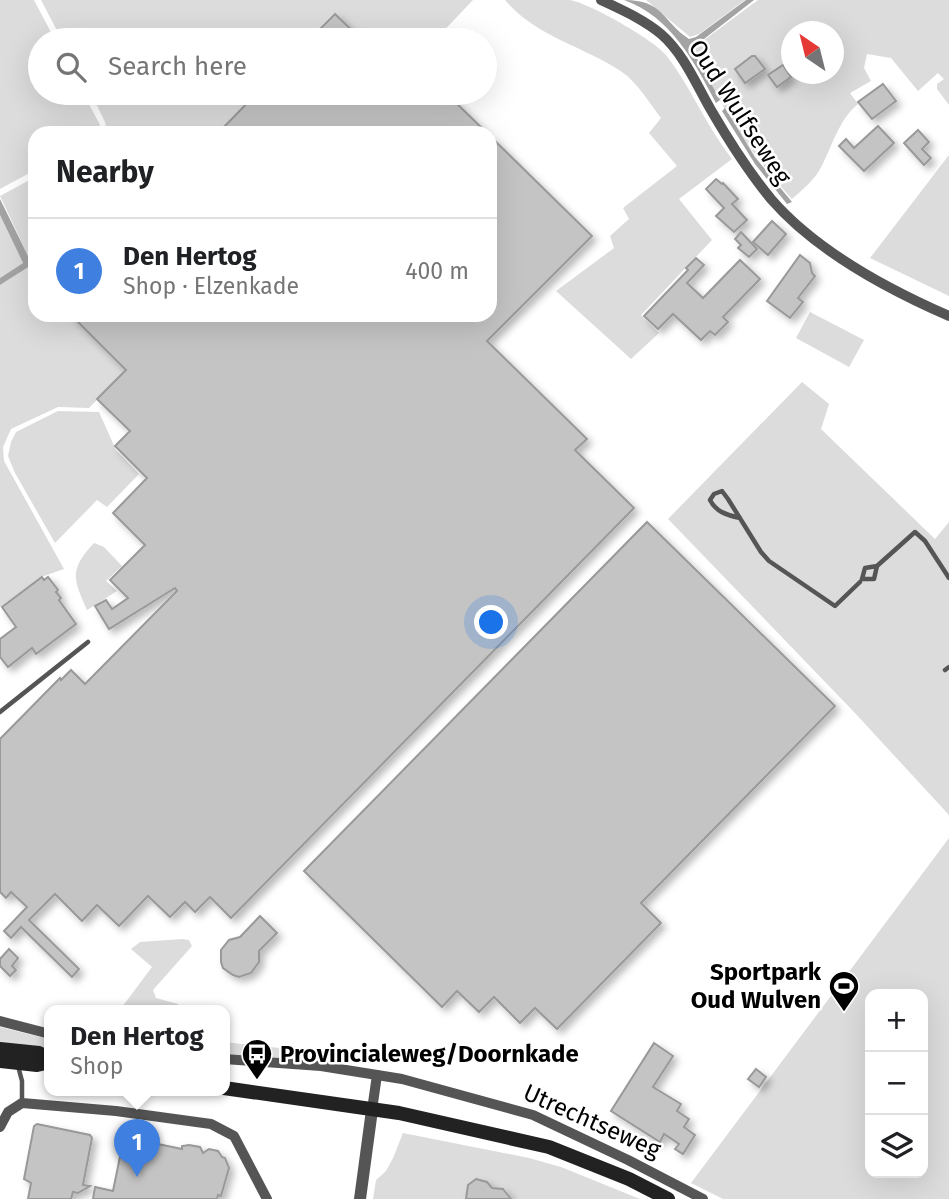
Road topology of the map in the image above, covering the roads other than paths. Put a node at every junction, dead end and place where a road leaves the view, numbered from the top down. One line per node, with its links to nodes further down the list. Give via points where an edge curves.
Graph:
1 (601, 0): 2 (street, Oud Wulfseweg, via 650,25 673,46 753,175 797,223 853,266)
2 (949, 316)
3 (740, 518): 3 (lane, via 722,491 714,494 710,500 714,508); 6 (lane, via 769,561 835,606)
4 (877, 566): 5 (lane, via 915,532)
5 (949, 578)
6 (860, 582)
7 (88, 642): 8 (lane)
8 (0, 712)
9 (0, 1021): 10 (street)
10 (44, 1032)
11 (9, 1054): 12 (main road); 14 (main road); 17 (lane, via 22,1081)
12 (44, 1056)
13 (230, 1059): 15 (street, Utrechtseweg)
14 (0, 1061)
15 (377, 1075): 18 (street); 23 (street, Utrechtseweg, via 533,1115)
16 (230, 1089): 18 (main road, Utrechtseweg)
17 (22, 1103): 19 (street, via 8,1112); 20 (street, via 211,1124 234,1136)
18 (372, 1111): 21 (street); 22 (main road, Utrechtseweg, via 549,1147)
19 (0, 1126)
20 (267, 1199)
21 (360, 1199)
22 (668, 1199)
23 (703, 1199)

